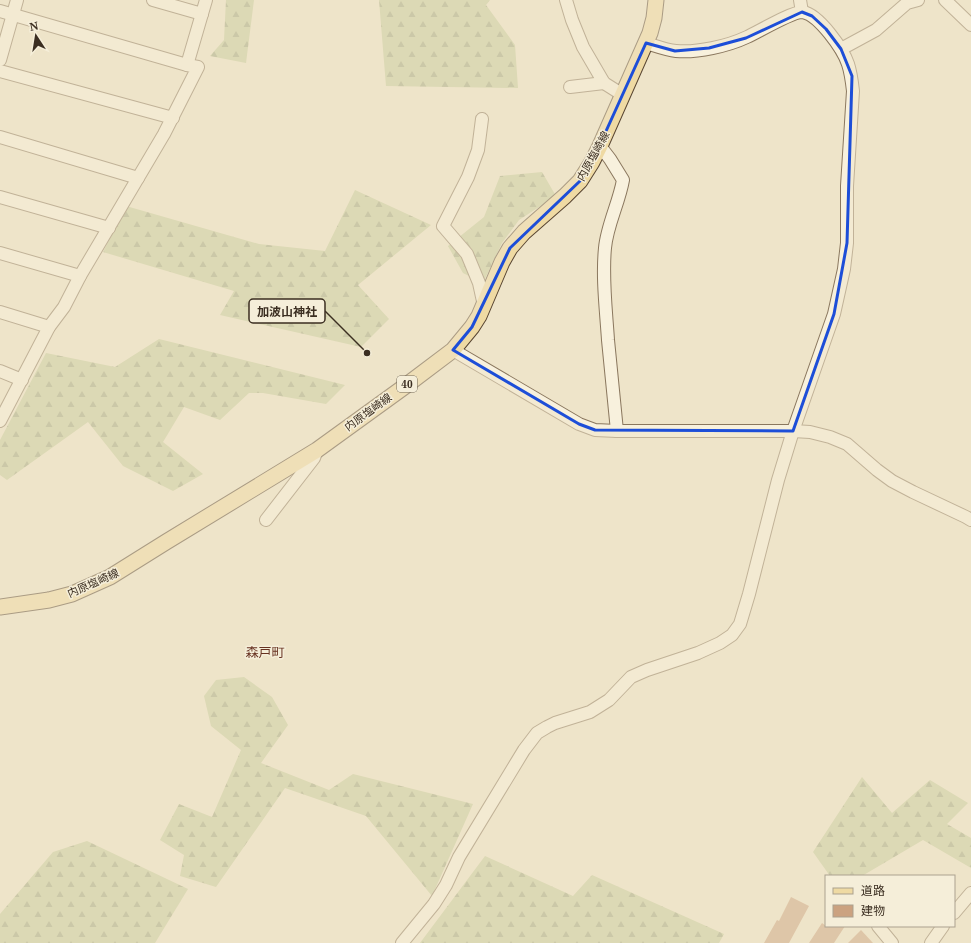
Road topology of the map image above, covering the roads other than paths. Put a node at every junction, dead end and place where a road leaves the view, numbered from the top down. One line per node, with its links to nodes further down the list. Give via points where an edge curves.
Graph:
1 (17, 0): 12 (street)
2 (153, 0): 11 (street)
3 (206, 0): 11 (street)
4 (566, 0): 19 (street, via 583,46)
5 (656, 0): 14 (main road, 内原塩崎線 / 40, via 654,18)
6 (800, 0): 10 (street)
7 (918, 0): 15 (street, via 907,3 876,30)
8 (945, 0): 13 (street)
9 (0, 11): 12 (street)
10 (802, 12): 14 (street, via 792,14 746,38 709,48 675,51); 15 (street, via 812,16 826,29)
11 (202, 14): 17 (street)
12 (13, 15): 16 (street); 17 (street)
13 (971, 25)
14 (646, 43): 21 (main road, 内原塩崎線 / 40)
15 (841, 49): 39 (street, via 852,76 853,91 844,269 834,314)
16 (0, 60)
17 (187, 65): 22 (street, via 198,67)
18 (0, 71): 22 (street)
19 (604, 83): 20 (street); 21 (street)
20 (570, 88)
21 (623, 95): 25 (main road, 内原塩崎線 / 40)
22 (173, 118): 26 (street)
23 (482, 119): 31 (street, via 478,150 468,177 443,226 468,254)
24 (0, 137): 26 (street)
25 (600, 146): 31 (main road, 内原塩崎線 / 40, via 580,181 510,248); 38 (street, via 623,180 609,227 604,273)
26 (138, 178): 28 (street)
27 (0, 197): 28 (street)
28 (109, 228): 30 (street)
29 (0, 252): 30 (street)
30 (80, 276): 33 (street, via 64,307)
31 (484, 306): 34 (main road, 内原塩崎線 / 40, via 472,327)
32 (0, 312): 33 (street)
33 (49, 327): 36 (street)
34 (453, 350): 38 (street, via 579,424 595,430); 40 (main road, 内原塩崎線 / 40)
35 (0, 371): 36 (street)
36 (22, 380): 37 (street)
37 (0, 421)
38 (617, 431): 39 (street)
39 (793, 431): 42 (street, via 810,432 847,444 892,481); 48 (street, via 749,594 740,624 732,635 698,653 631,677 609,700 590,712 555,723 537,733 459,857 434,904)
40 (317, 450): 41 (street, via 314,458); 43 (main road, 内原塩崎線 / 40, via 110,577 72,594 50,600)
41 (266, 520)
42 (971, 520)
43 (0, 607)
44 (971, 893): 45 (street)
45 (955, 912)
46 (879, 927): 49 (street)
47 (942, 927): 50 (street)
48 (402, 943)
49 (892, 943)
50 (931, 943)

